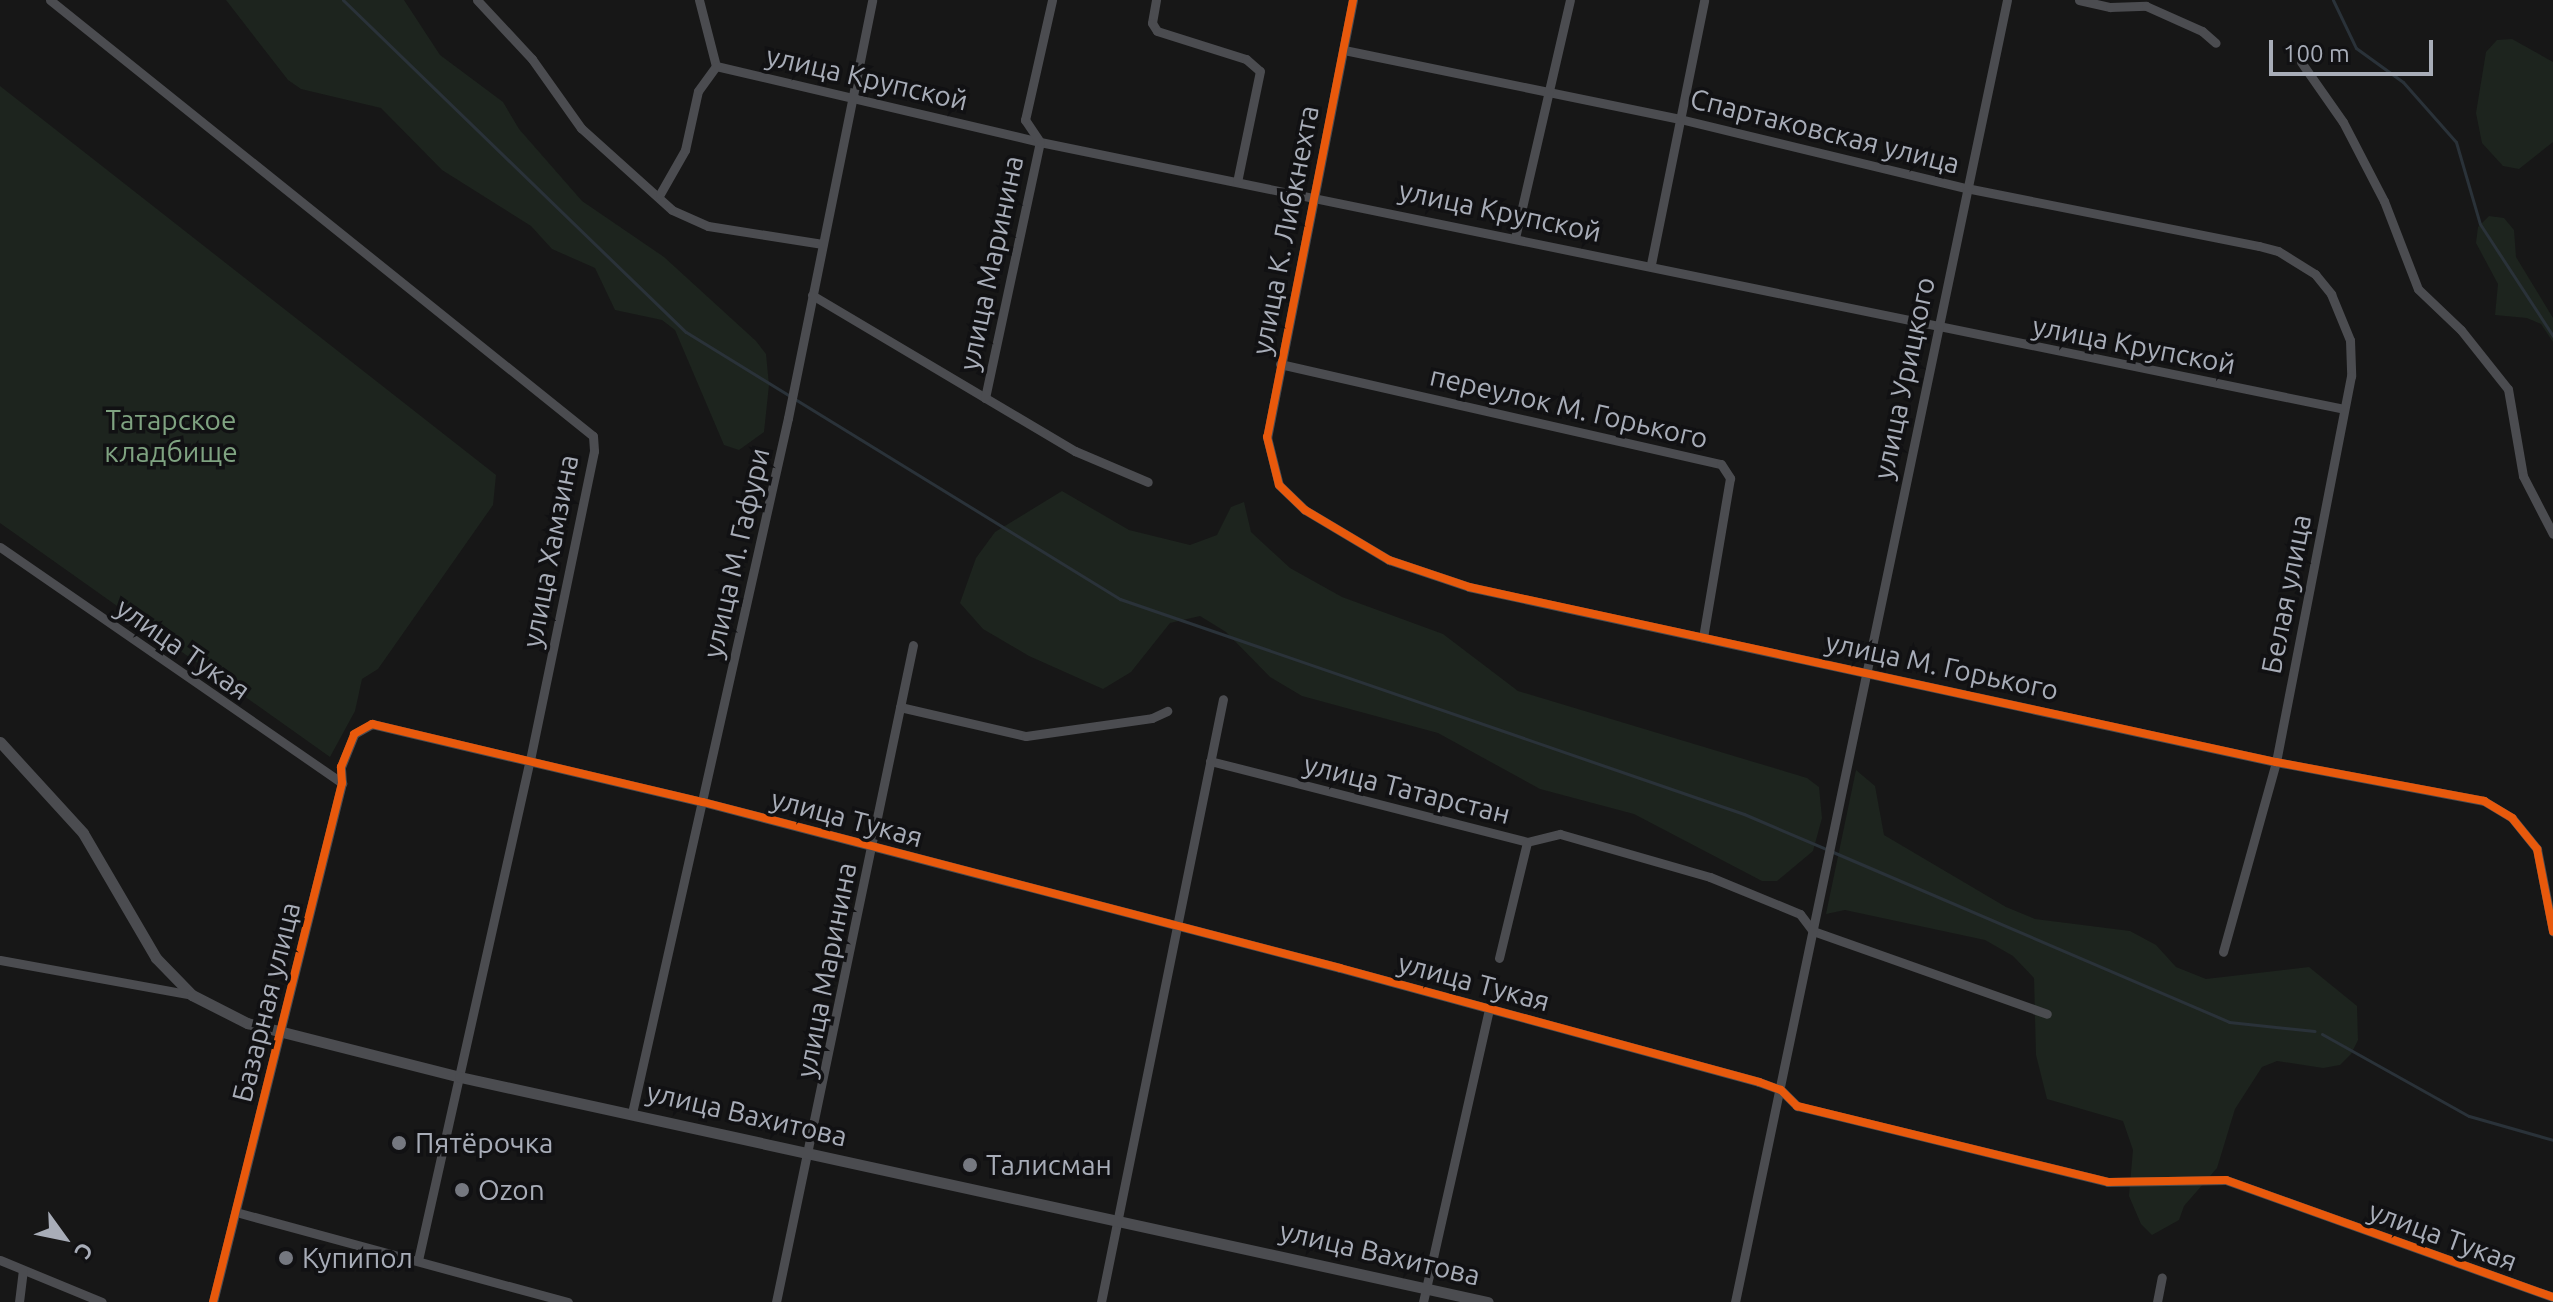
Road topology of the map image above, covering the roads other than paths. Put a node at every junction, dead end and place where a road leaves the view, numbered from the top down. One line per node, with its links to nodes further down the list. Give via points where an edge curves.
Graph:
1 (50, 0): 46 (street, улица Хамзина, via 593,436)
2 (477, 0): 23 (street, via 532,59 581,128)
3 (699, 0): 16 (street)
4 (872, 0): 18 (street, улица М. Гафури)
5 (1052, 0): 20 (street, улица Маринина, via 1025,120)
6 (1156, 0): 21 (street, via 1152,23 1157,31 1246,59 1260,71)
7 (1353, 0): 14 (street, улица К. Либкнехта)
8 (1570, 0): 17 (street)
9 (1704, 0): 19 (street)
10 (2007, 0): 22 (street, улица Урицкого)
11 (2079, 0): 12 (street, via 2110,7)
12 (2150, 3): 13 (street)
13 (2216, 43)
14 (1344, 50): 17 (street, Спартаковская улица); 24 (street, улица К. Либкнехта)
15 (2301, 62): 36 (street, via 2343,122 2379,190 2418,289 2461,330 2508,389 2523,476)
16 (716, 66): 18 (street, улица Крупской); 23 (street, via 698,91 685,150)
17 (1548, 90): 19 (street, Спартаковская улица); 25 (street)
18 (853, 96): 20 (street, улица Крупской); 26 (street, улица М. Гафури)
19 (1680, 119): 22 (street, Спартаковская улица); 28 (street)
20 (1040, 142): 21 (street, улица Крупской); 32 (street, улица Маринина)
21 (1237, 182): 24 (street, улица Крупской)
22 (1966, 188): 27 (street, Спартаковская улица, via 2259,246); 30 (street, улица Урицкого)
23 (660, 194): 26 (street, via 672,210 708,226)
24 (1314, 195): 25 (street, улица Крупской); 31 (street, улица К. Либкнехта)
25 (1515, 238): 28 (street, улица Крупской)
26 (823, 244): 29 (street, улица М. Гафури)
27 (2294, 259): 33 (street, Белая улица, via 2331,294 2350,340 2351,376)
28 (1651, 264): 30 (street, улица Крупской)
29 (812, 295): 32 (street); 50 (street, улица М. Гафури)
30 (1938, 328): 33 (street, улица Крупской); 40 (street, улица Урицкого)
31 (1280, 364): 34 (street, улица К. Либкнехта, via 1267,437); 38 (street, переулок М. Горького, via 1721,464 1730,478)
32 (985, 398): 35 (street, via 1075,451)
33 (2344, 409): 48 (street, Белая улица)
34 (1272, 468): 38 (street, улица М. Горького, via 1283,491 1305,510 1389,560 1469,587)
35 (1148, 482)
36 (2553, 534)
37 (0, 547): 49 (street, улица Тукая)
38 (1703, 638): 40 (street, улица М. Горького)
39 (913, 645): 42 (street, улица Маринина)
40 (1864, 672): 48 (street, улица М. Горького); 54 (street, улица Урицкого)
41 (1223, 699): 47 (street)
42 (900, 707): 43 (street, via 1026,736 1152,718); 52 (street, улица Маринина)
43 (1167, 711)
44 (372, 724): 46 (street, улица Тукая); 49 (street, Базарная улица, via 354,734 341,767)
45 (0, 742): 59 (street, via 83,833 156,958)
46 (530, 759): 50 (street, улица Тукая); 63 (street, улица Хамзина)
47 (1210, 761): 51 (street, улица Татарстан); 53 (street)
48 (2276, 762): 55 (street, улица М. Горького, via 2467,796 2499,809 2537,849); 56 (street, Белая улица)
49 (342, 783): 62 (street, Базарная улица)
50 (703, 802): 52 (street, улица Тукая); 65 (street, улица М. Гафури)
51 (1527, 842): 54 (street, улица Татарстан, via 1560,834 1710,877 1800,914); 57 (street)
52 (873, 848): 53 (street, улица Тукая); 66 (street, улица Маринина)
53 (1175, 925): 60 (street, улица Тукая); 68 (street)
54 (1813, 931): 61 (street, улица Татарстан); 64 (street)
55 (2553, 931)
56 (2223, 952)
57 (1499, 958)
58 (0, 960): 59 (street, улица Вахитова)
59 (192, 995): 62 (street, улица Вахитова, via 212,1009)
60 (1489, 1009): 64 (street, улица Тукая); 73 (street)
61 (2047, 1014)
62 (281, 1033): 63 (street, улица Вахитова); 67 (street, Базарная улица)
63 (460, 1077): 65 (street, улица Вахитова); 70 (street, улица Хамзина)
64 (1781, 1090): 74 (street, улица Тукая, via 1797,1106 2108,1182 2226,1180); 83 (street)
65 (632, 1113): 66 (street, улица Вахитова)
66 (811, 1154): 68 (street, улица Вахитова); 79 (street, улица Маринина)
67 (236, 1212): 70 (street); 77 (street, Базарная улица)
68 (1117, 1219): 73 (street, улица Вахитова); 80 (street)
69 (0, 1260): 71 (street)
70 (418, 1260): 78 (street)
71 (23, 1270): 75 (street); 76 (street)
72 (2162, 1277): 84 (street)
73 (1427, 1286): 81 (street); 82 (street, улица Вахитова)
74 (2553, 1297)
75 (19, 1302)
76 (102, 1302)
77 (213, 1302)
78 (568, 1302)
79 (776, 1302)
80 (1101, 1302)
81 (1423, 1302)
82 (1488, 1302)
83 (1735, 1302)
84 (2157, 1302)

